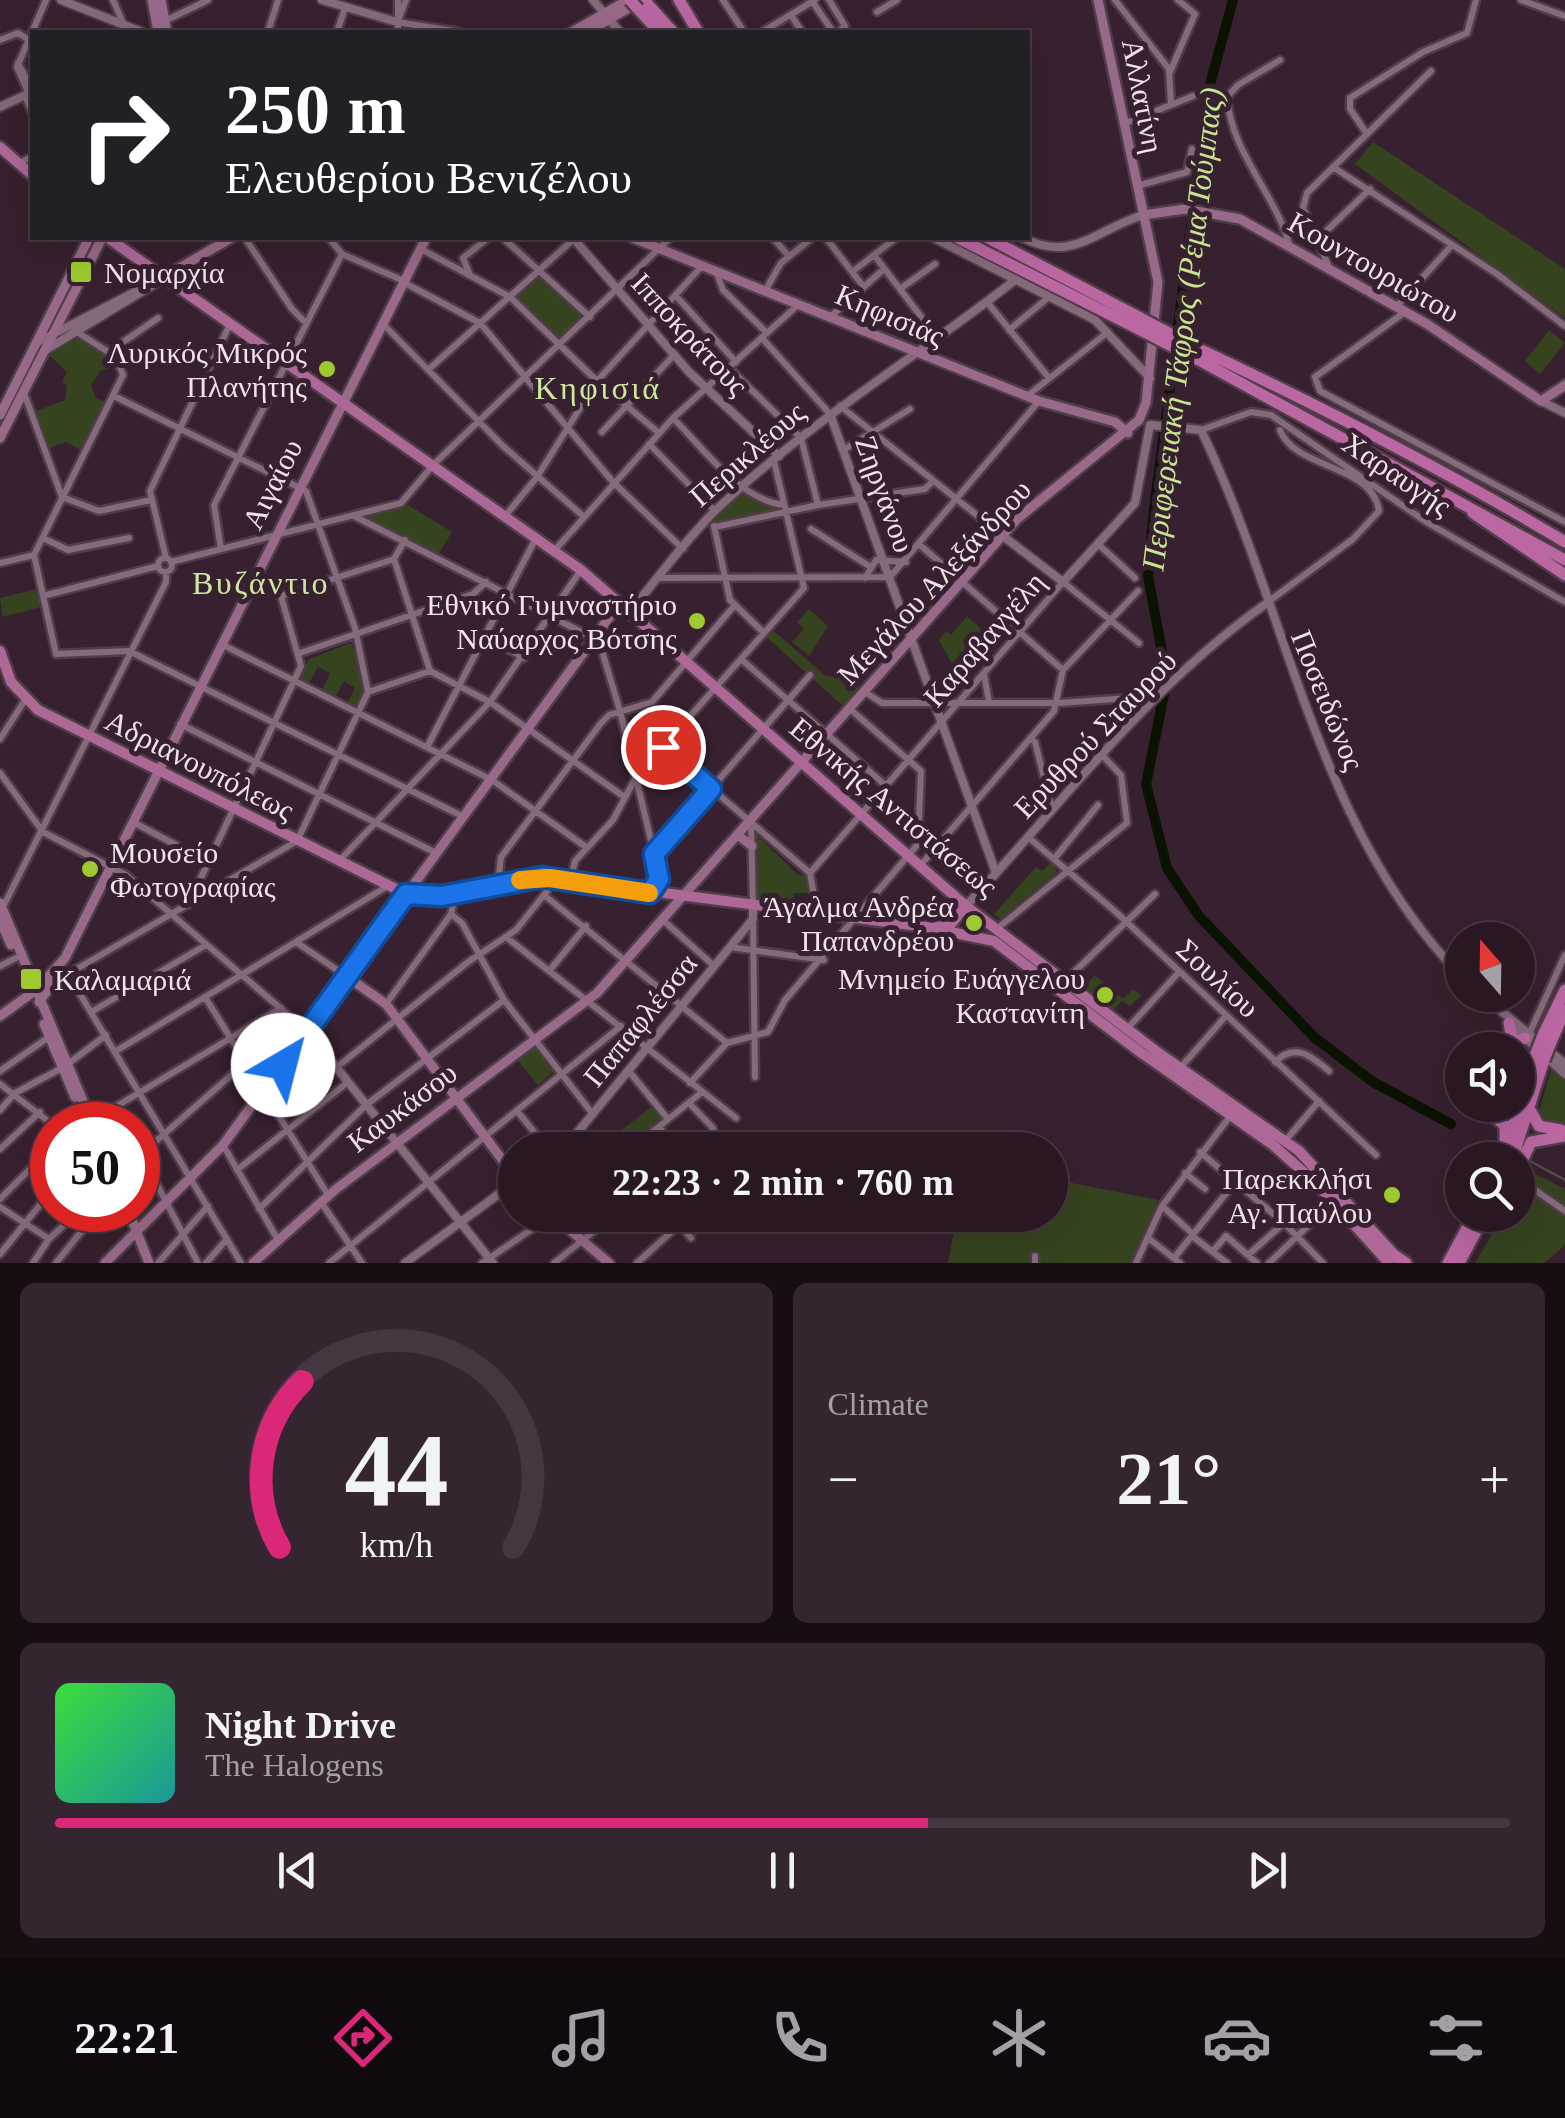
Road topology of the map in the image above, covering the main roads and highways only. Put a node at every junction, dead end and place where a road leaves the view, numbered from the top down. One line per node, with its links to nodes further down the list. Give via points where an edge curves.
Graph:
1 (152, 0): 7 (main road)
2 (161, 0): 7 (main road)
3 (678, 0): 12 (highway)
4 (1100, 0): 15 (main road, Αλλατίνη)
5 (638, 2): 6 (main road); 10 (highway); 11 (highway)
6 (604, 18): 8 (main road); 9 (main road)
7 (161, 27)
8 (577, 30)
9 (589, 30)
10 (658, 30)
11 (671, 30)
12 (698, 30)
13 (0, 147): 14 (main road)
14 (30, 173)
15 (1143, 215): 28 (main road, Κουντουριώτου, via 1206,210 1252,225 1542,401); 31 (main road, Αλλατίνη, via 1159,296 1144,409)
16 (88, 240): 26 (main road)
17 (104, 240): 26 (main road)
18 (108, 240): 24 (main road, Εθνικής Αντιστάσεως)
19 (228, 240): 24 (main road)
20 (425, 240): 29 (main road, Αιγαίου)
21 (638, 240): 31 (main road, Κηφισιάς, via 1039,401 1115,422)
22 (962, 240): 25 (highway)
23 (992, 240): 25 (highway)
24 (162, 278): 29 (main road, Εθνικής Αντιστάσεως)
25 (1132, 320): 27 (highway, bridge)
26 (40, 347): 30 (main road); 32 (main road)
27 (1198, 354): 33 (highway); 34 (highway, via 1309,400)
28 (1565, 385)
29 (343, 400): 37 (main road, Εθνικής Αντιστάσεως); 40 (main road, Αιγαίου)
30 (0, 415)
31 (1128, 433): 39 (main road, Μεγάλου Αλεξάνδρου, via 1030,508)
32 (0, 438)
33 (1442, 490): 35 (highway); 36 (highway)
34 (1565, 538)
35 (1565, 560)
36 (1565, 574)
37 (620, 604): 39 (main road, Εθνικής Αντιστάσεως); 44 (main road)
38 (1, 658): 40 (main road, Αδριανουπόλεως, via 25,700)
39 (801, 764): 41 (main road, Μεγάλου Αλεξάνδρου); 46 (main road, Εθνικής Αντιστάσεως)
40 (157, 771): 44 (main road, Αδριανουπόλεως); 52 (main road, Αιγαίου, via 62,972)
41 (739, 836): 42 (main road); 45 (main road, Μεγάλου Αλεξάνδρου)
42 (752, 846)
43 (654, 893): 44 (main road, Αδριανουπόλεως, via 550,878 455,894); 45 (main road, Εθνικής Αντιστάσεως); 48 (main road, via 667,906)
44 (406, 894): 50 (main road)
45 (685, 897): 48 (main road, Μεγάλου Αλεξάνδρου); 49 (main road, Εθνικής Αντιστάσεως)
46 (966, 906): 49 (main road, via 951,924); 72 (main road, Εθνικής Αντιστάσεως, via 1286,1140)
47 (1, 911): 52 (main road); 52 (main road)
48 (664, 921): 53 (main road, Μεγάλου Αλεξάνδρου)
49 (926, 928): 72 (main road, Εθνικής Αντιστάσεως, via 1002,944 1281,1151)
50 (346, 976): 61 (main road, via 386,1004); 70 (main road, via 223,1145)
51 (1565, 990): 58 (highway)
52 (36, 997): 55 (main road, Αιγαίου); 60 (main road); 60 (main road)
53 (588, 1001): 61 (main road, Καυκάσου)
54 (1565, 1010): 59 (highway)
55 (0, 1016)
56 (1508, 1022): 57 (highway)
57 (1510, 1032)
58 (1535, 1032)
59 (1535, 1037)
60 (65, 1066): 62 (main road)
61 (455, 1098): 66 (main road); 75 (main road, Καυκάσου, via 324,1199)
62 (80, 1102)
63 (1535, 1119): 64 (highway, via 1538,1126)
64 (1565, 1132): 65 (highway)
65 (1531, 1142)
66 (498, 1157)
67 (572, 1232): 76 (main road)
68 (1466, 1232): 71 (highway)
69 (1478, 1232): 71 (highway)
70 (134, 1233): 73 (main road); 74 (main road)
71 (1451, 1261)
72 (1399, 1262)
73 (106, 1263)
74 (146, 1263)
75 (254, 1263)
76 (609, 1263)

